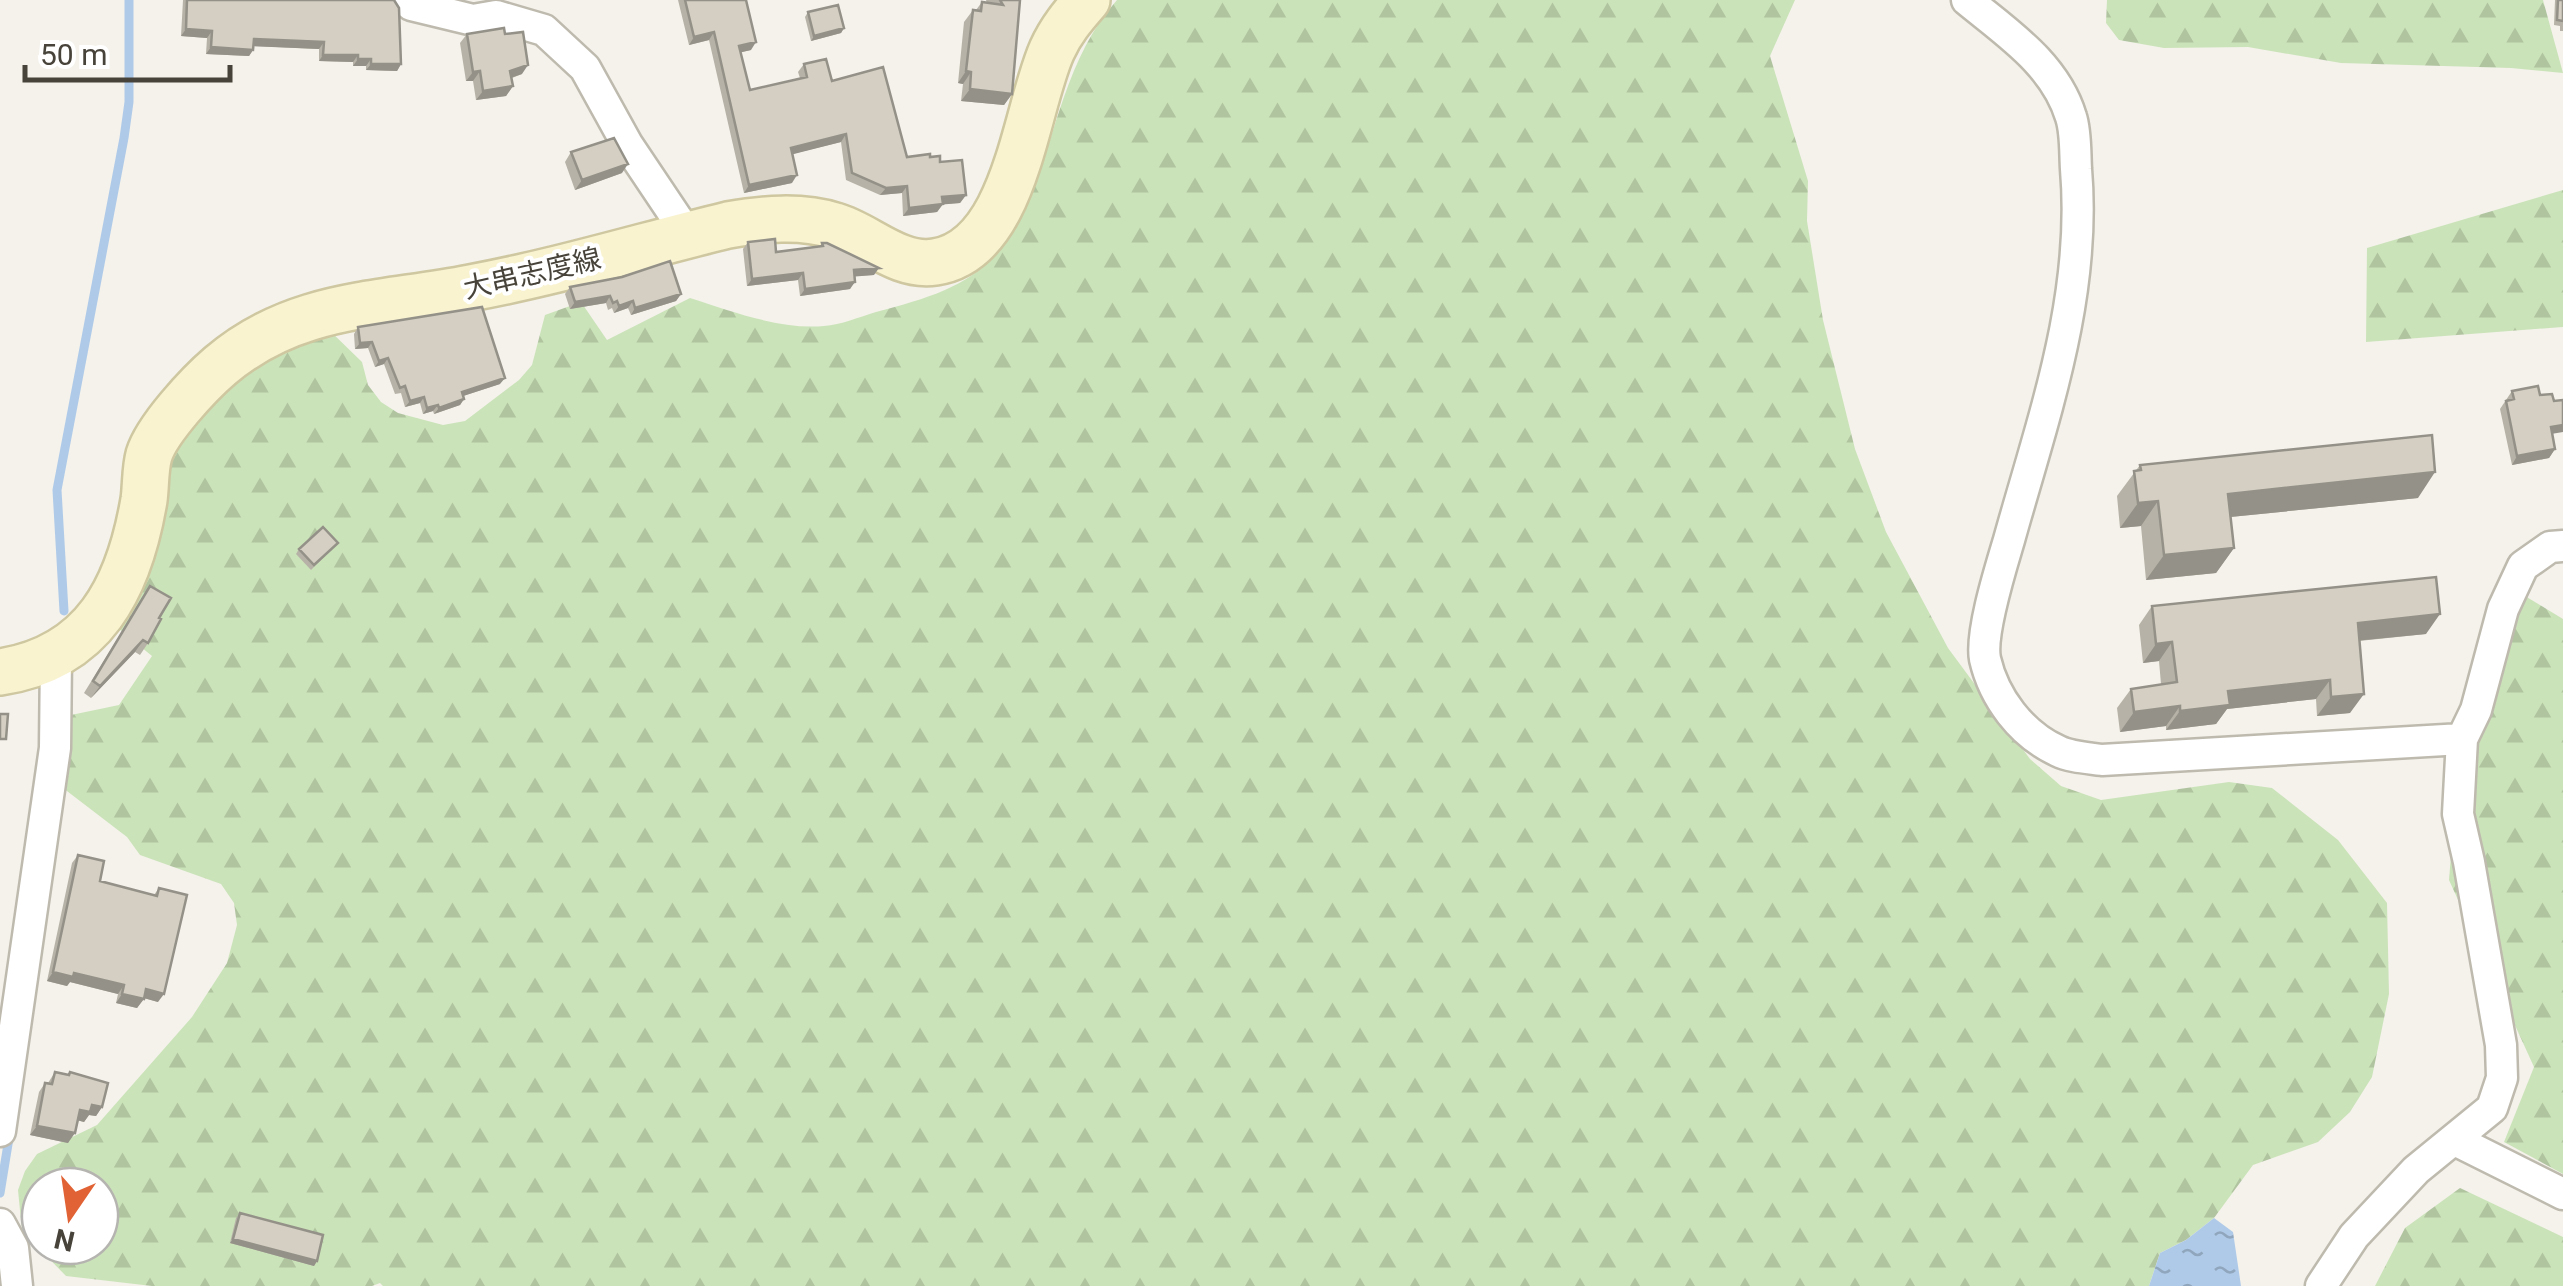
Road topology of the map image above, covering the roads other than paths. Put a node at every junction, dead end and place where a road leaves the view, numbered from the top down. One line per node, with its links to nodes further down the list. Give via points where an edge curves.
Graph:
1 (406, 0): 4 (street, via 474,20 496,16 544,30 585,68)
2 (1087, 0): 4 (main road, 大串志度線, via 1051,52 1001,205 982,235 954,256 912,261 836,226 801,220 766,218)
3 (1967, 0): 8 (street, via 2053,76 2072,118 2078,187 2077,267 2066,339 1994,591 1984,656 2002,701 2026,731 2060,752 2102,760)
4 (688, 235): 6 (main road, 大串志度線, via 468,289 360,304 262,336 219,367 150,453 128,562 111,602)
5 (2563, 546): 8 (street, via 2523,566)
6 (56, 656): 7 (main road, 大串志度線); 9 (street, via 55,748)
7 (0, 672)
8 (2462, 739): 10 (street, via 2458,814 2502,1078 2492,1108)
9 (0, 1131)
10 (2455, 1140): 11 (street); 14 (street, via 2416,1170 2354,1236)
11 (2563, 1194)
12 (0, 1224): 13 (street, via 13,1248)
13 (17, 1286)
14 (2321, 1286)

